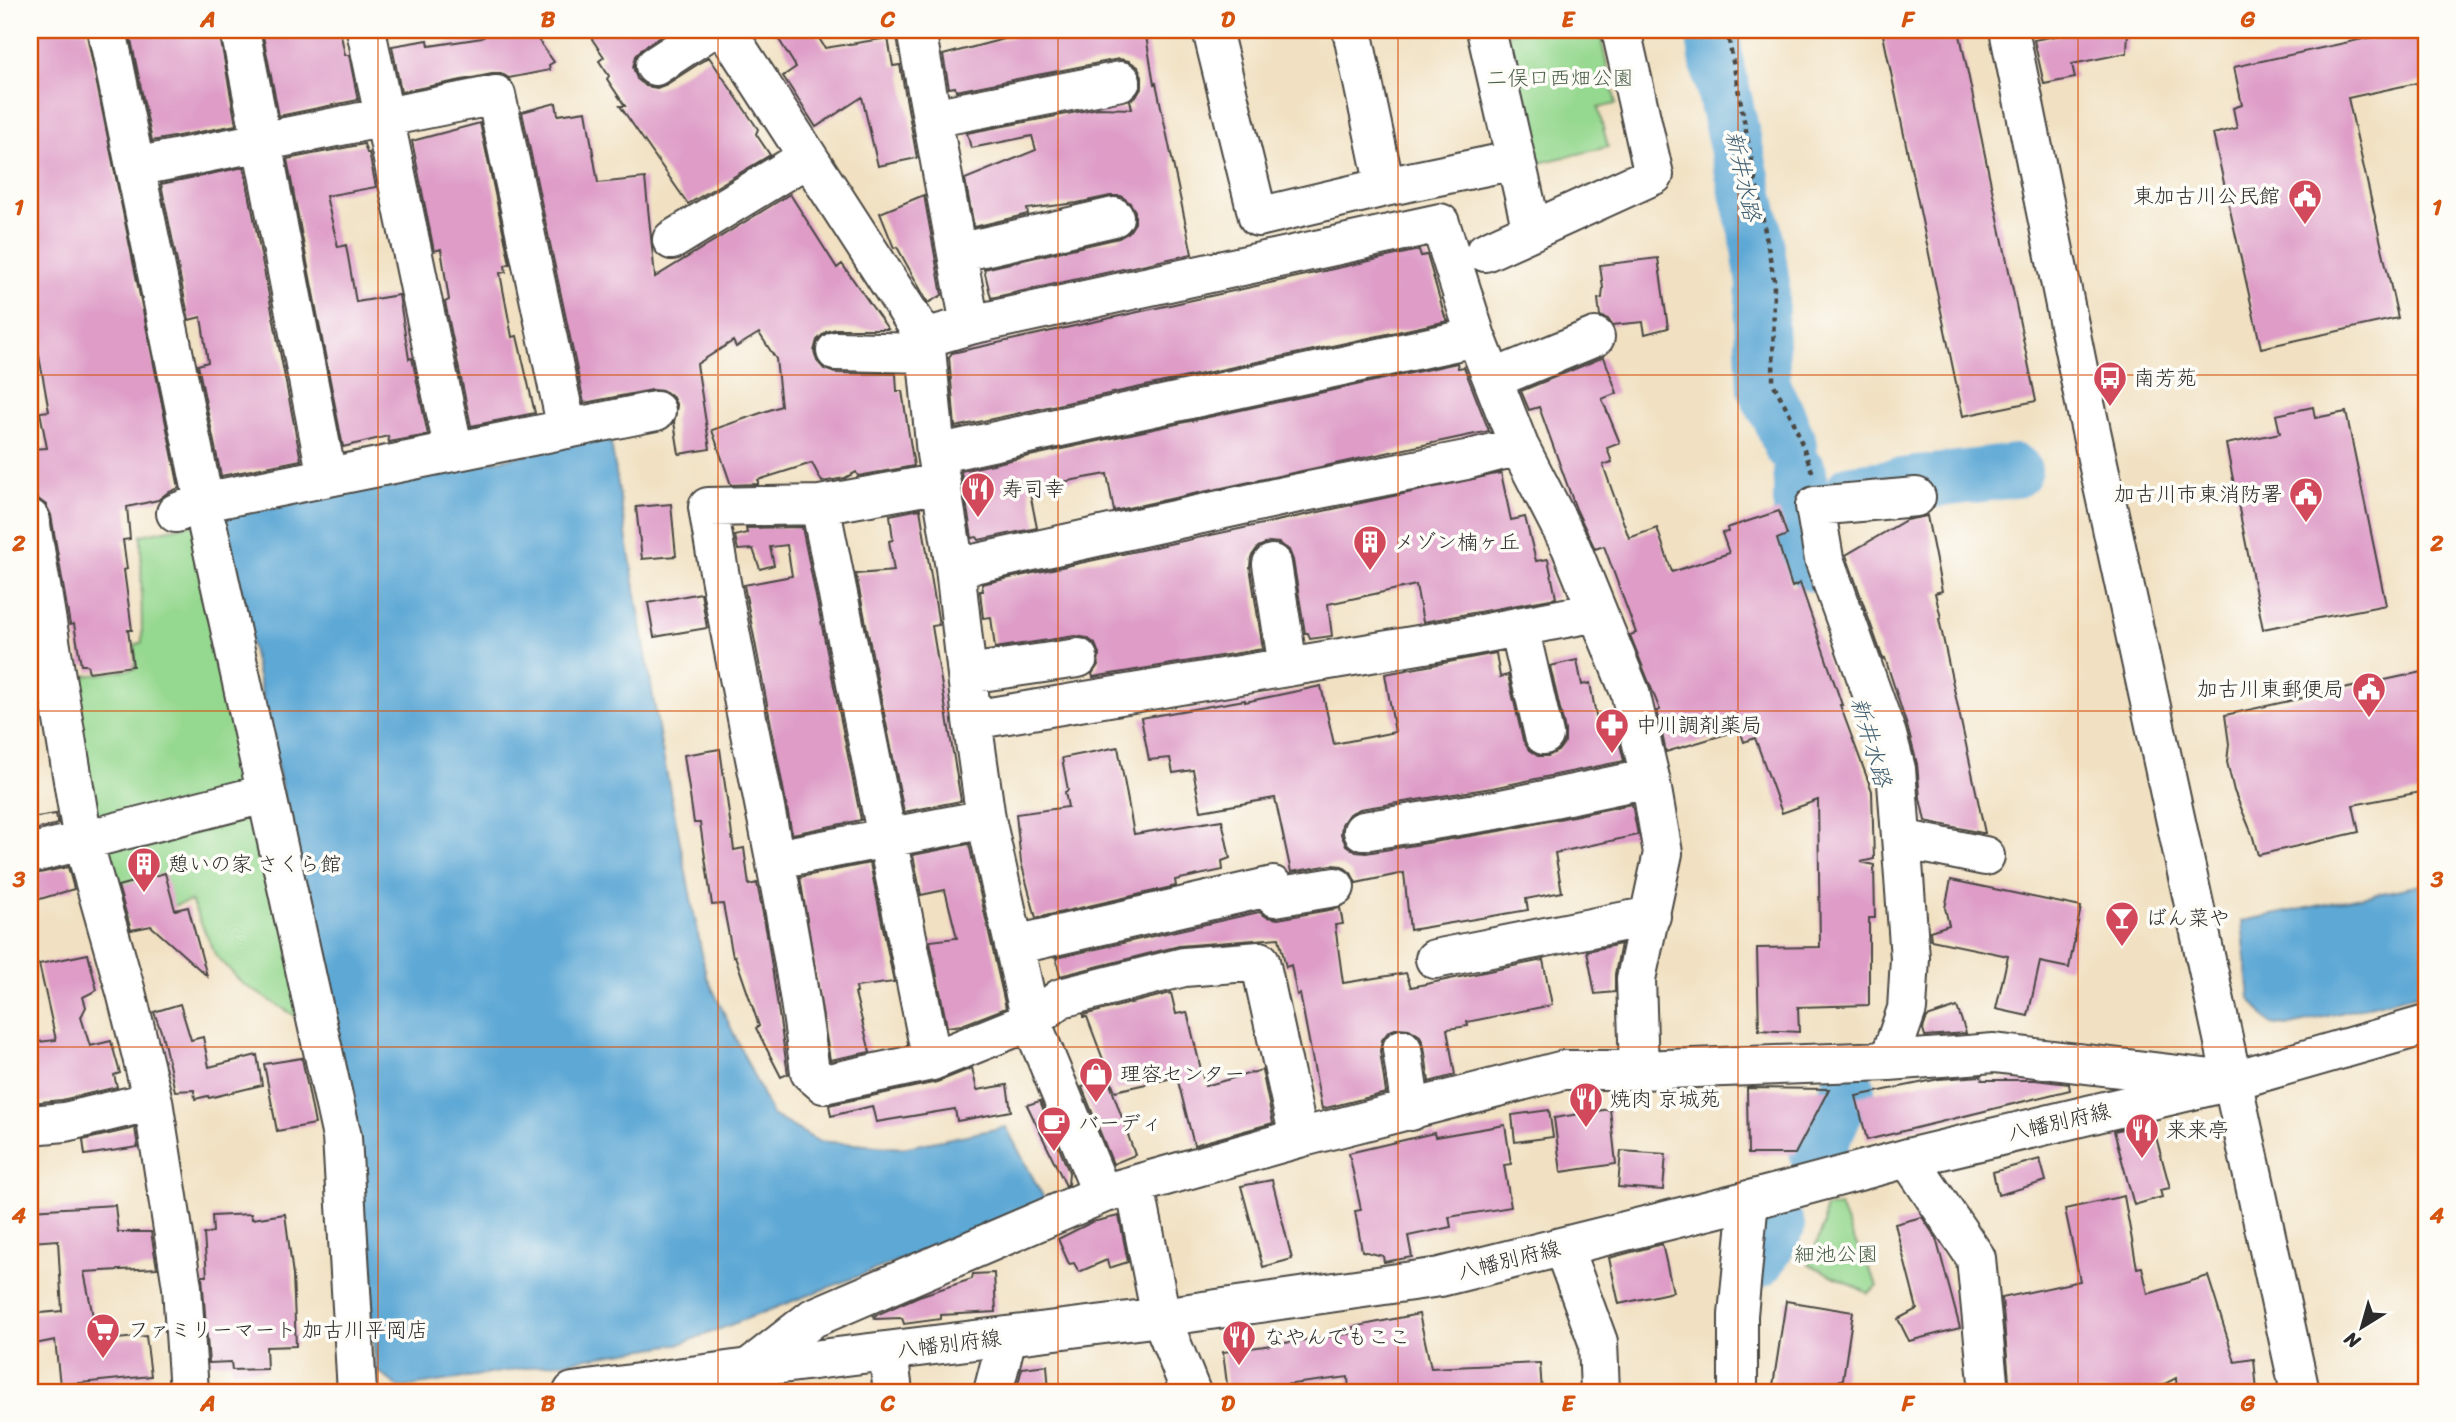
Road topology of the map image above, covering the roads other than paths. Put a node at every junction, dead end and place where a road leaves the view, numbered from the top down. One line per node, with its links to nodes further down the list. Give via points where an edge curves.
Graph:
1 (107, 30): 19 (street)
2 (240, 30): 16 (street)
3 (366, 30): 14 (street)
4 (710, 30): 12 (street)
5 (726, 30): 17 (street)
6 (917, 30): 15 (street)
7 (1212, 30): 20 (street, via 1258,217)
8 (1352, 30): 20 (street)
9 (1486, 30): 18 (street)
10 (1621, 30): 22 (street, via 1654,175)
11 (2009, 30): 71 (street)
12 (656, 66)
13 (1121, 81): 15 (street)
14 (385, 117): 16 (street); 33 (street, via 496,95); 35 (street)
15 (932, 118): 24 (street)
16 (261, 142): 19 (street); 37 (street)
17 (808, 157): 23 (street); 29 (street)
18 (1516, 160): 20 (street); 22 (street)
19 (135, 167): 40 (street)
20 (1385, 187)
21 (1114, 217): 24 (street)
22 (1532, 231): 25 (street)
23 (673, 240)
24 (957, 253): 26 (street)
25 (1485, 253)
26 (970, 325): 27 (street, via 1440,223); 29 (street)
27 (1476, 337): 31 (street); 36 (street)
28 (1595, 337): 31 (street)
29 (926, 345): 30 (street); 36 (street)
30 (836, 351)
31 (1493, 379): 34 (street)
32 (656, 411): 33 (street)
33 (567, 429): 35 (street)
34 (1519, 446): 43 (street); 44 (street, via 1571,547)
35 (454, 452): 37 (street)
36 (939, 468): 39 (street); 43 (street)
37 (327, 477): 40 (street)
38 (1916, 497): 56 (street, via 1815,506 1824,559 1896,769)
39 (820, 505): 55 (street); 60 (street, via 708,507)
40 (196, 514): 52 (street)
41 (30, 519): 57 (street)
42 (1272, 564): 47 (street)
43 (955, 568): 48 (street)
44 (1597, 612): 45 (street); 51 (street, via 1630,692)
45 (1519, 627): 47 (street); 50 (street)
46 (1077, 658): 48 (street)
47 (1288, 667): 49 (street)
48 (967, 674): 49 (street)
49 (972, 720): 53 (street)
50 (1544, 735)
51 (1650, 778): 54 (street, via 1496,810); 62 (street, via 1663,853)
52 (265, 794): 57 (street); 85 (street, via 342,1137)
53 (986, 819): 55 (street); 63 (street)
54 (1363, 831)
55 (886, 838): 60 (street); 68 (street)
56 (1902, 839): 59 (street); 69 (street, via 1909,984 1907,1010)
57 (83, 841): 58 (street); 72 (street)
58 (30, 854)
59 (1984, 856)
60 (776, 859): 68 (street, via 810,1072 824,1084)
61 (1335, 887): 63 (street, via 1275,897 1273,886)
62 (1651, 916): 64 (street); 70 (street, via 1636,979)
63 (1015, 945): 65 (street)
64 (1435, 959)
65 (1031, 1021): 68 (street); 75 (street, via 1061,998 1184,967 1260,961); 77 (street)
66 (2426, 1025): 71 (street, 八幡別府線)
67 (1402, 1049): 73 (street)
68 (932, 1061)
69 (1889, 1061): 70 (street); 71 (street, via 1994,1053)
70 (1639, 1070): 73 (street, via 1564,1070)
71 (2231, 1081): 76 (street, 八幡別府線); 93 (street)
72 (153, 1101): 74 (street, via 65,1122); 84 (street, via 182,1287)
73 (1411, 1111): 75 (street)
74 (30, 1125)
75 (1299, 1138): 77 (street)
76 (1908, 1158): 78 (street, 八幡別府線); 92 (street, via 1976,1258)
77 (1118, 1190): 80 (street); 83 (street, via 813,1318)
78 (1749, 1200): 79 (street, 八幡別府線); 91 (street, via 1738,1315)
79 (1563, 1247): 80 (street, 八幡別府線, via 1440,1277); 90 (street, via 1598,1342)
80 (1161, 1317): 81 (street, 八幡別府線); 89 (street)
81 (1006, 1337): 82 (street, 八幡別府線); 88 (street)
82 (888, 1351): 83 (street, 八幡別府線); 87 (street)
83 (749, 1368): 86 (street, 八幡別府線)
84 (189, 1392)
85 (356, 1392)
86 (573, 1392)
87 (893, 1392)
88 (993, 1392)
89 (1191, 1392)
90 (1600, 1392)
91 (1738, 1392)
92 (1989, 1392)
93 (2300, 1392)

